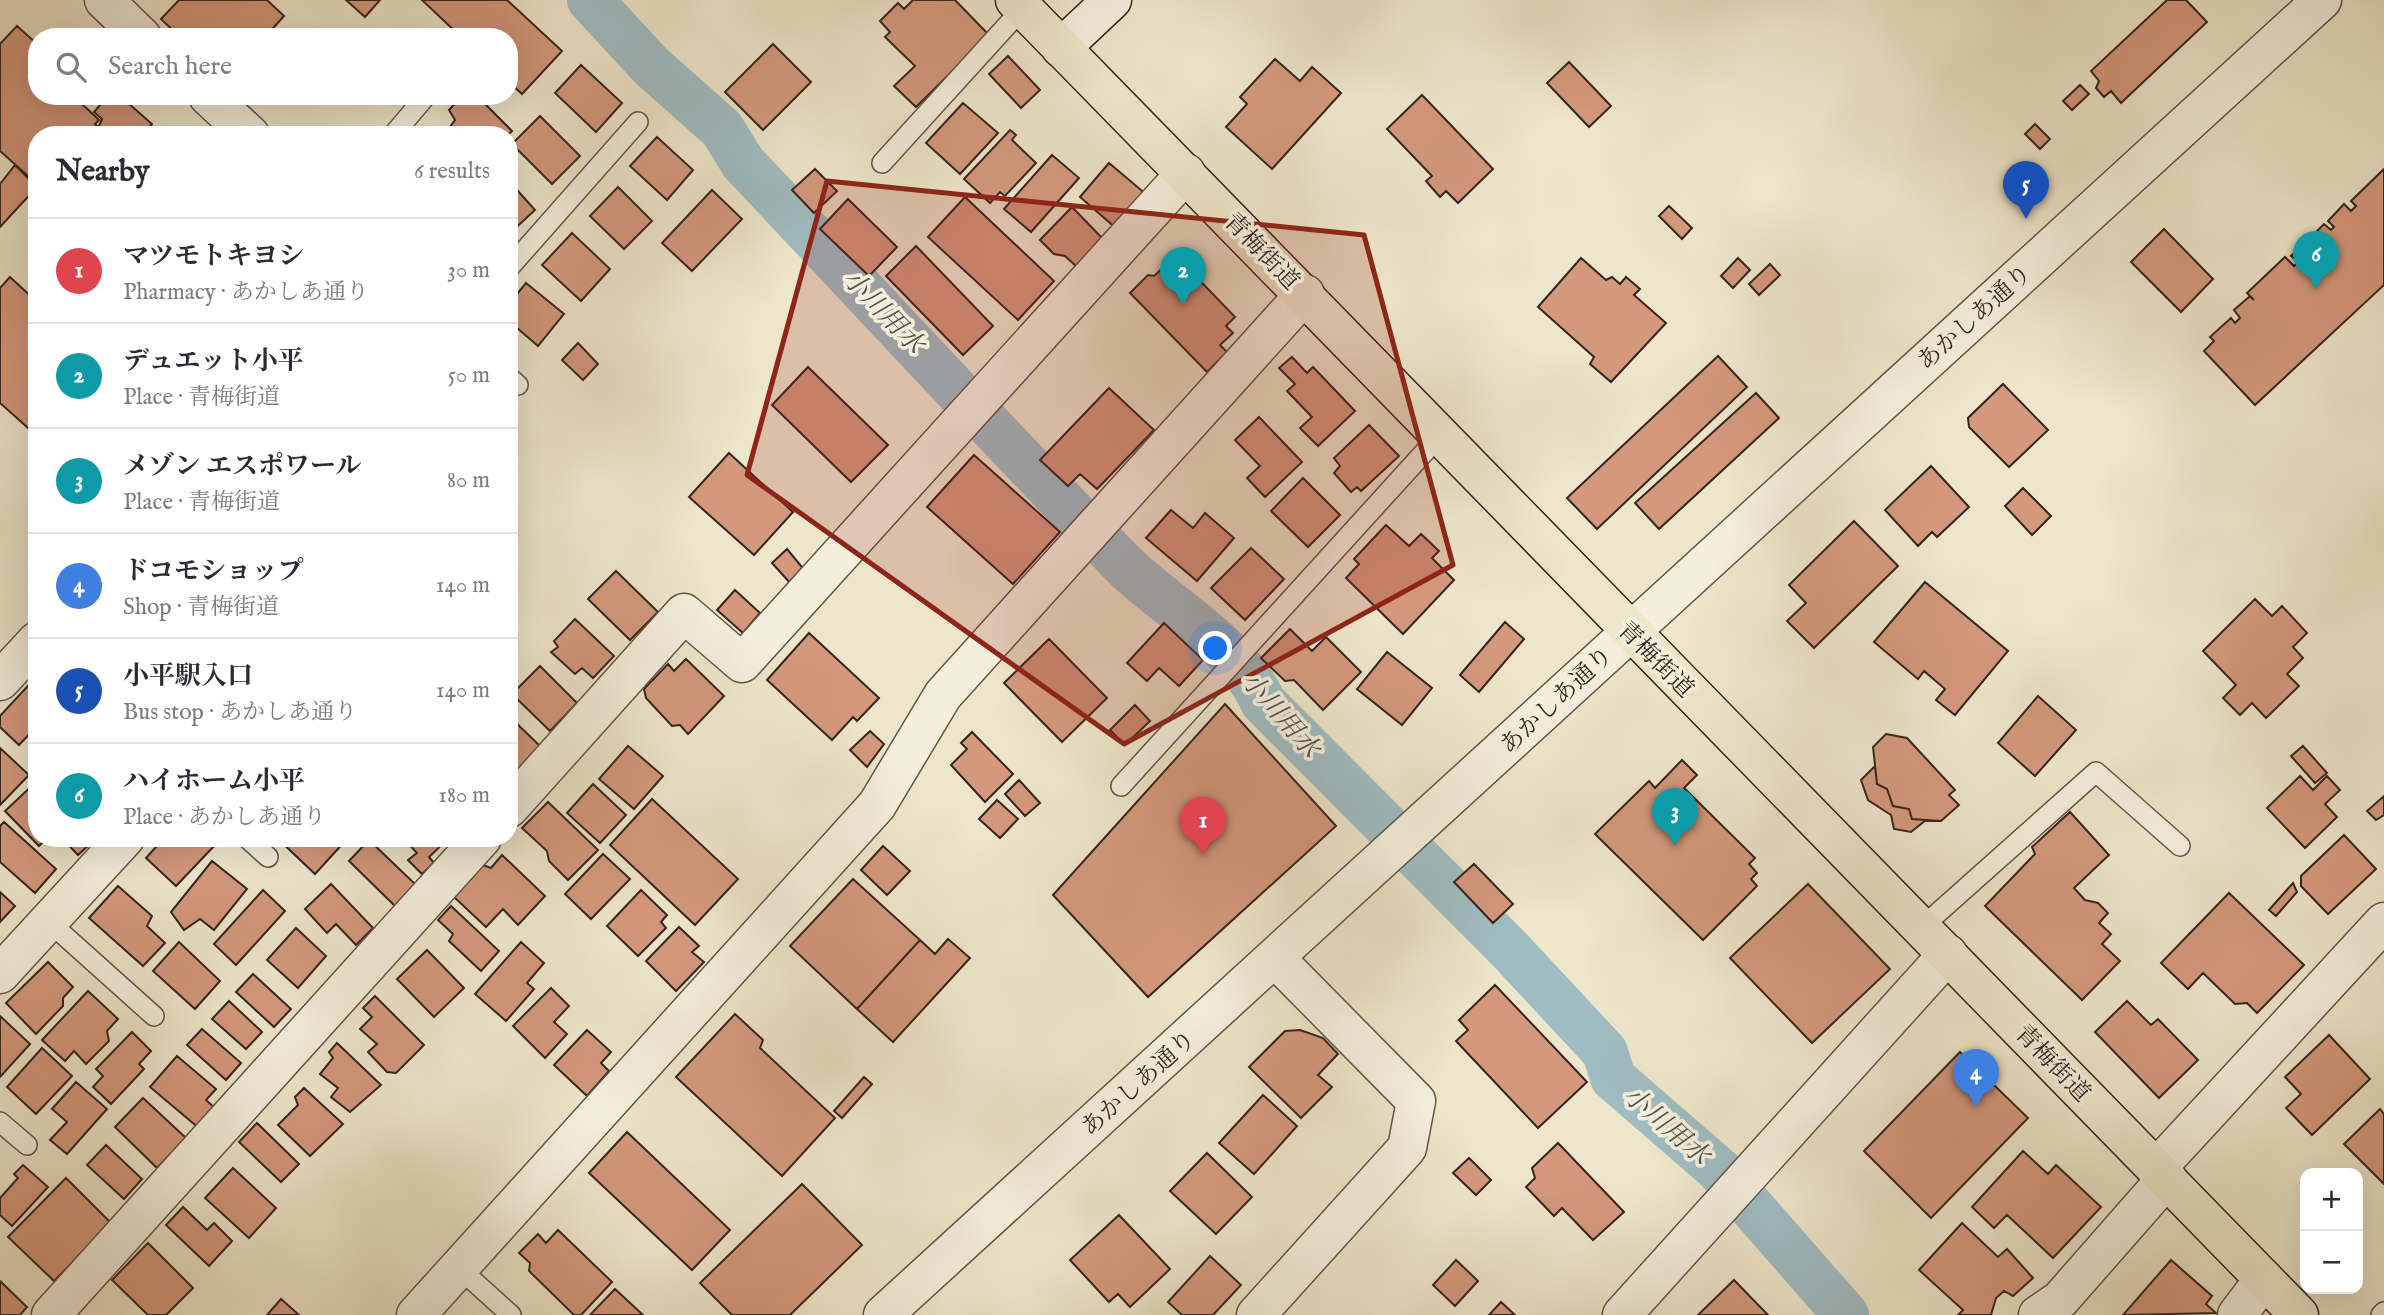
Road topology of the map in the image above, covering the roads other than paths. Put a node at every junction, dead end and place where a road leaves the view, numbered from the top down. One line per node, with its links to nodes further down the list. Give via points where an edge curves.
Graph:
1 (1112, 0): 4 (street)
2 (2322, 0): 15 (street, あかしあ通り)
3 (1019, 4): 4 (main road, 青梅街道); 10 (lane)
4 (1061, 48): 11 (main road, 青梅街道)
5 (218, 105): 8 (street)
6 (418, 105): 9 (lane)
7 (638, 122): 12 (lane)
8 (240, 126)
9 (401, 126)
10 (882, 163)
11 (1186, 173): 13 (main road, 青梅街道); 19 (street, via 742,663 684,613)
12 (518, 258)
13 (1305, 294): 14 (main road, 青梅街道); 34 (street, via 943,695 877,806)
14 (1440, 435): 15 (main road, 青梅街道); 18 (lane)
15 (1629, 632): 27 (main road, 青梅街道); 28 (street, あかしあ通り)
16 (28, 651): 17 (street)
17 (0, 681)
18 (1121, 786)
19 (518, 797)
20 (2180, 846): 27 (lane, via 2096,772)
21 (117, 847): 25 (street)
22 (257, 847): 24 (lane)
23 (474, 847): 36 (street)
24 (268, 857)
25 (48, 921): 29 (street); 30 (lane)
26 (2384, 922): 33 (street)
27 (1935, 941): 33 (main road, 青梅街道); 41 (street, via 1732,1192)
28 (1275, 958): 39 (street, あかしあ通り); 40 (street, via 1416,1101 1407,1149)
29 (0, 974)
30 (154, 1016)
31 (0, 1122): 32 (lane)
32 (27, 1145)
33 (2161, 1174): 35 (main road, 青梅街道); 42 (street, via 2060,1300)
34 (459, 1268): 37 (street); 38 (lane)
35 (2264, 1279): 43 (street); 44 (main road, 青梅街道)
36 (51, 1315)
37 (416, 1315)
38 (511, 1315)
39 (883, 1315)
40 (1256, 1315)
41 (1622, 1315)
42 (2038, 1315)
43 (2237, 1315)
44 (2299, 1315)

